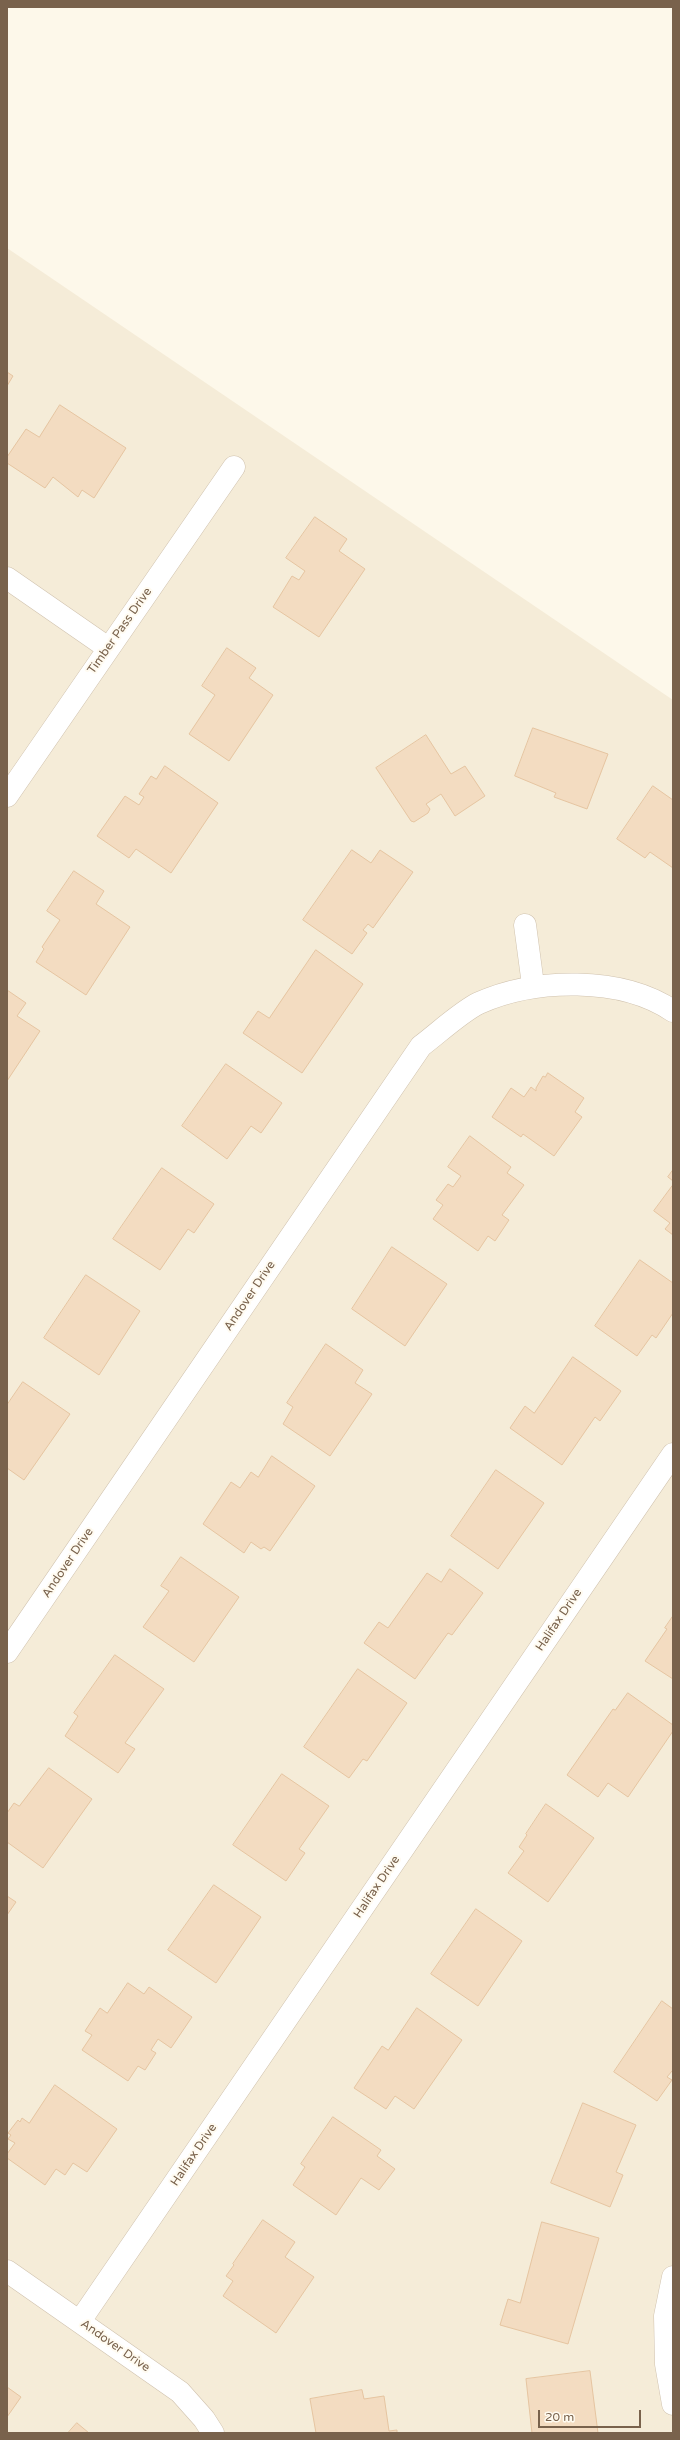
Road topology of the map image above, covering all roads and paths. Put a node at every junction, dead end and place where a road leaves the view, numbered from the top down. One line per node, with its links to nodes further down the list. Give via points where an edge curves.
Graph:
1 (234, 466): 3 (street, Timber Pass Drive)
2 (7, 578): 3 (street)
3 (108, 648): 4 (street, Timber Pass Drive)
4 (7, 796)
5 (525, 925): 6 (street)
6 (533, 986): 7 (street, Andover Drive, via 580,984 624,990); 9 (street, Andover Drive, via 478,1003 421,1046)
7 (673, 1011)
8 (673, 1454): 12 (street, Halifax Drive)
9 (7, 1652)
10 (7, 2271): 12 (street, Andover Drive)
11 (673, 2277): 13 (street, via 665,2316 666,2364)
12 (80, 2321): 14 (street, Andover Drive, via 180,2392)
13 (673, 2404)
14 (213, 2433)

